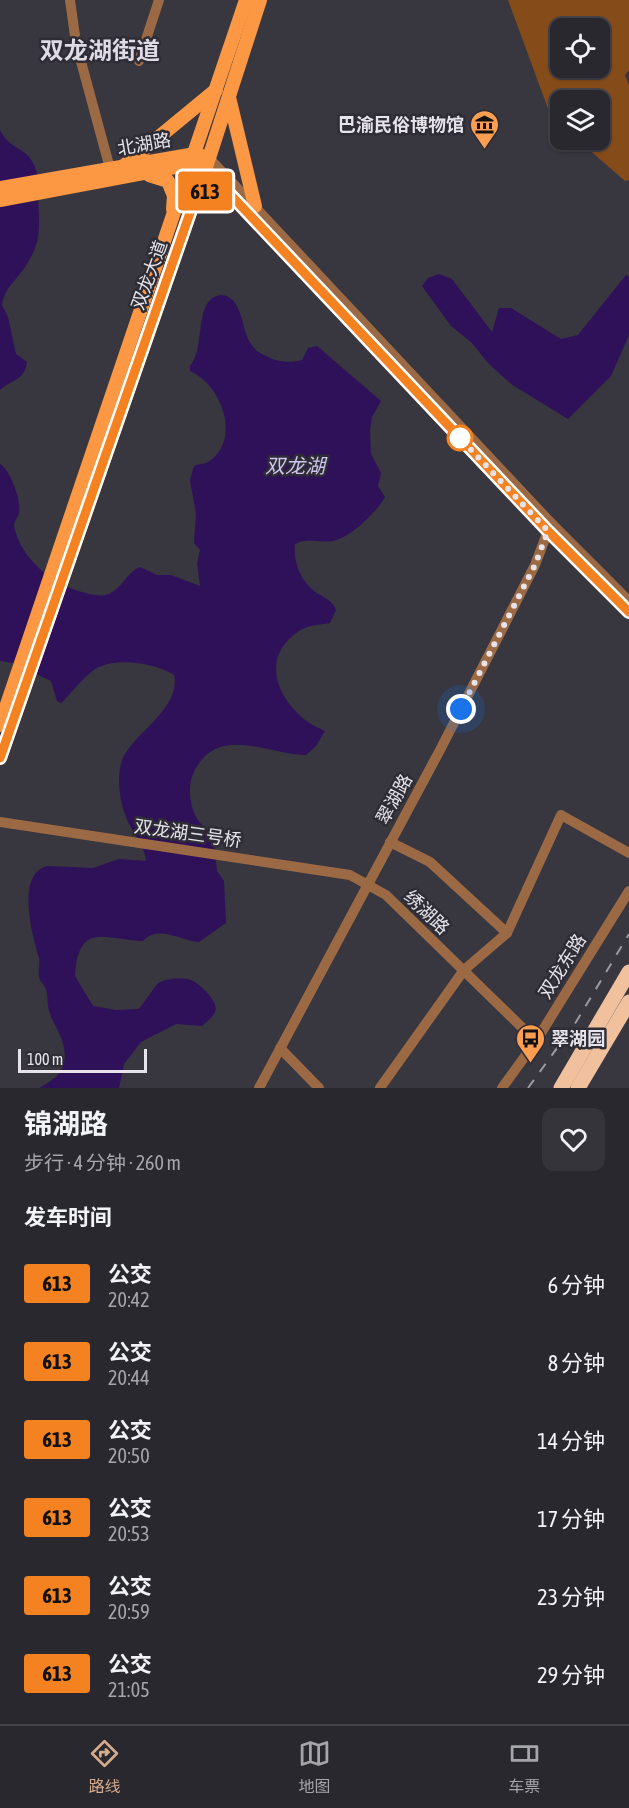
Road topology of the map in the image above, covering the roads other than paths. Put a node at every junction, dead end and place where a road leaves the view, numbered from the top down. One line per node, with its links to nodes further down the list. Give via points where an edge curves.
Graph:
1 (70, 0): 10 (street, via 76,43)
2 (159, 0): 5 (street)
3 (246, 0): 6 (main road, 双龙大道)
4 (260, 0): 7 (main road, 双龙大道)
5 (139, 61)
6 (216, 90): 8 (main road, 双龙大道); 10 (main road)
7 (229, 97): 9 (main road, 双龙大道); 16 (main road)
8 (193, 159): 9 (main road, 北湖路); 10 (main road, 北湖路); 11 (main road, 北湖路); 18 (main road, 双龙大道)
9 (208, 163): 14 (street); 16 (street); 17 (main road, 双龙大道)
10 (116, 171): 11 (main road, 北湖路); 12 (main road, 北湖路)
11 (141, 174): 18 (main road, via 168,181 174,196)
12 (86, 178): 13 (main road); 15 (main road)
13 (0, 188)
14 (227, 191): 17 (main road, via 216,187 207,190); 19 (street)
15 (0, 200)
16 (255, 206): 19 (street)
17 (191, 210): 20 (main road, 双龙大道)
18 (172, 220): 20 (main road, 双龙大道)
19 (550, 527): 21 (street); 22 (street); 27 (street, 翠湖路, via 535,565)
20 (61, 559): 23 (main road)
21 (629, 601)
22 (629, 612)
23 (16, 693): 24 (main road); 25 (main road)
24 (0, 725)
25 (0, 758)
26 (0, 822): 29 (street, 双龙湖三号桥)
27 (390, 842): 30 (street, 翠湖路); 32 (street, via 430,862)
28 (629, 853): 32 (street, via 561,815)
29 (266, 861): 30 (street, 绣湖路, via 350,875)
30 (367, 882): 33 (street, 绣湖路, via 386,895); 37 (street, 翠湖路)
31 (629, 891): 36 (street, 双龙东路)
32 (507, 933): 33 (street)
33 (464, 970): 36 (street, 绣湖路); 40 (street)
34 (629, 972): 42 (highway)
35 (629, 1002): 43 (highway)
36 (536, 1041): 41 (street, 双龙东路)
37 (280, 1048): 38 (street, 翠湖路); 39 (street)
38 (259, 1088)
39 (320, 1088)
40 (380, 1088)
41 (502, 1088)
42 (561, 1088)
43 (578, 1088)

